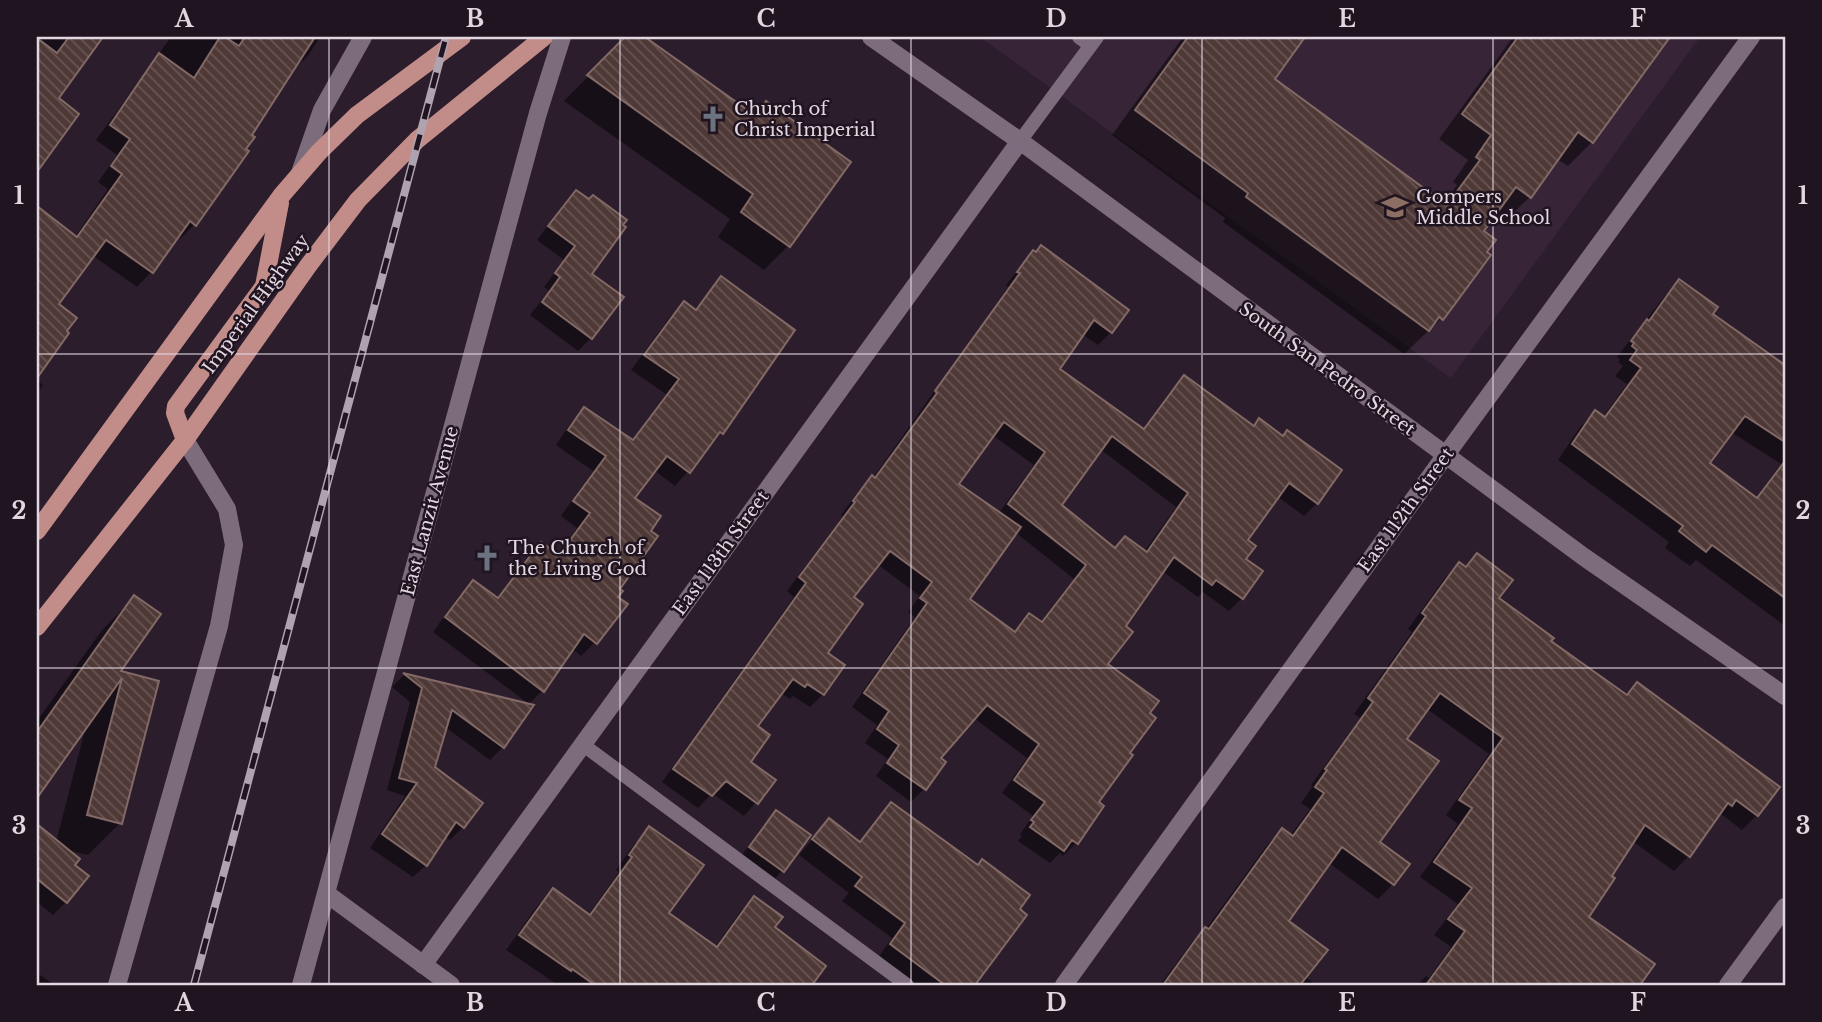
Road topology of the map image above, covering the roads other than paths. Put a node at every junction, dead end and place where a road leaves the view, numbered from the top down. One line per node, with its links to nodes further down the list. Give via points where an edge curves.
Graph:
1 (363, 37): 9 (street, via 322,110)
2 (462, 37): 9 (main road, via 357,115)
3 (544, 37): 11 (main road, Imperial Highway, via 417,140 358,200)
4 (562, 37): 17 (street, East Lanzit Avenue)
5 (871, 37): 8 (street, South San Pedro Street)
6 (1751, 37): 12 (street, East 112th Street)
7 (1089, 39): 8 (lane)
8 (1020, 141): 12 (street, South San Pedro Street); 16 (street, East 113th Street)
9 (299, 174): 10 (main road)
10 (281, 196): 11 (main road, via 264,286 176,406); 13 (main road)
11 (185, 440): 14 (main road, Imperial Highway); 20 (street, via 227,509 234,545 219,626)
12 (1445, 456): 15 (street, South San Pedro Street); 24 (street, East 112th Street)
13 (37, 531)
14 (37, 627)
15 (1785, 696)
16 (582, 744): 19 (street, East 113th Street); 23 (lane)
17 (327, 894): 19 (street); 21 (street, East Lanzit Avenue)
18 (1785, 906): 25 (street)
19 (423, 965): 22 (street)
20 (117, 985)
21 (301, 985)
22 (451, 985)
23 (906, 985)
24 (1064, 985)
25 (1728, 985)

